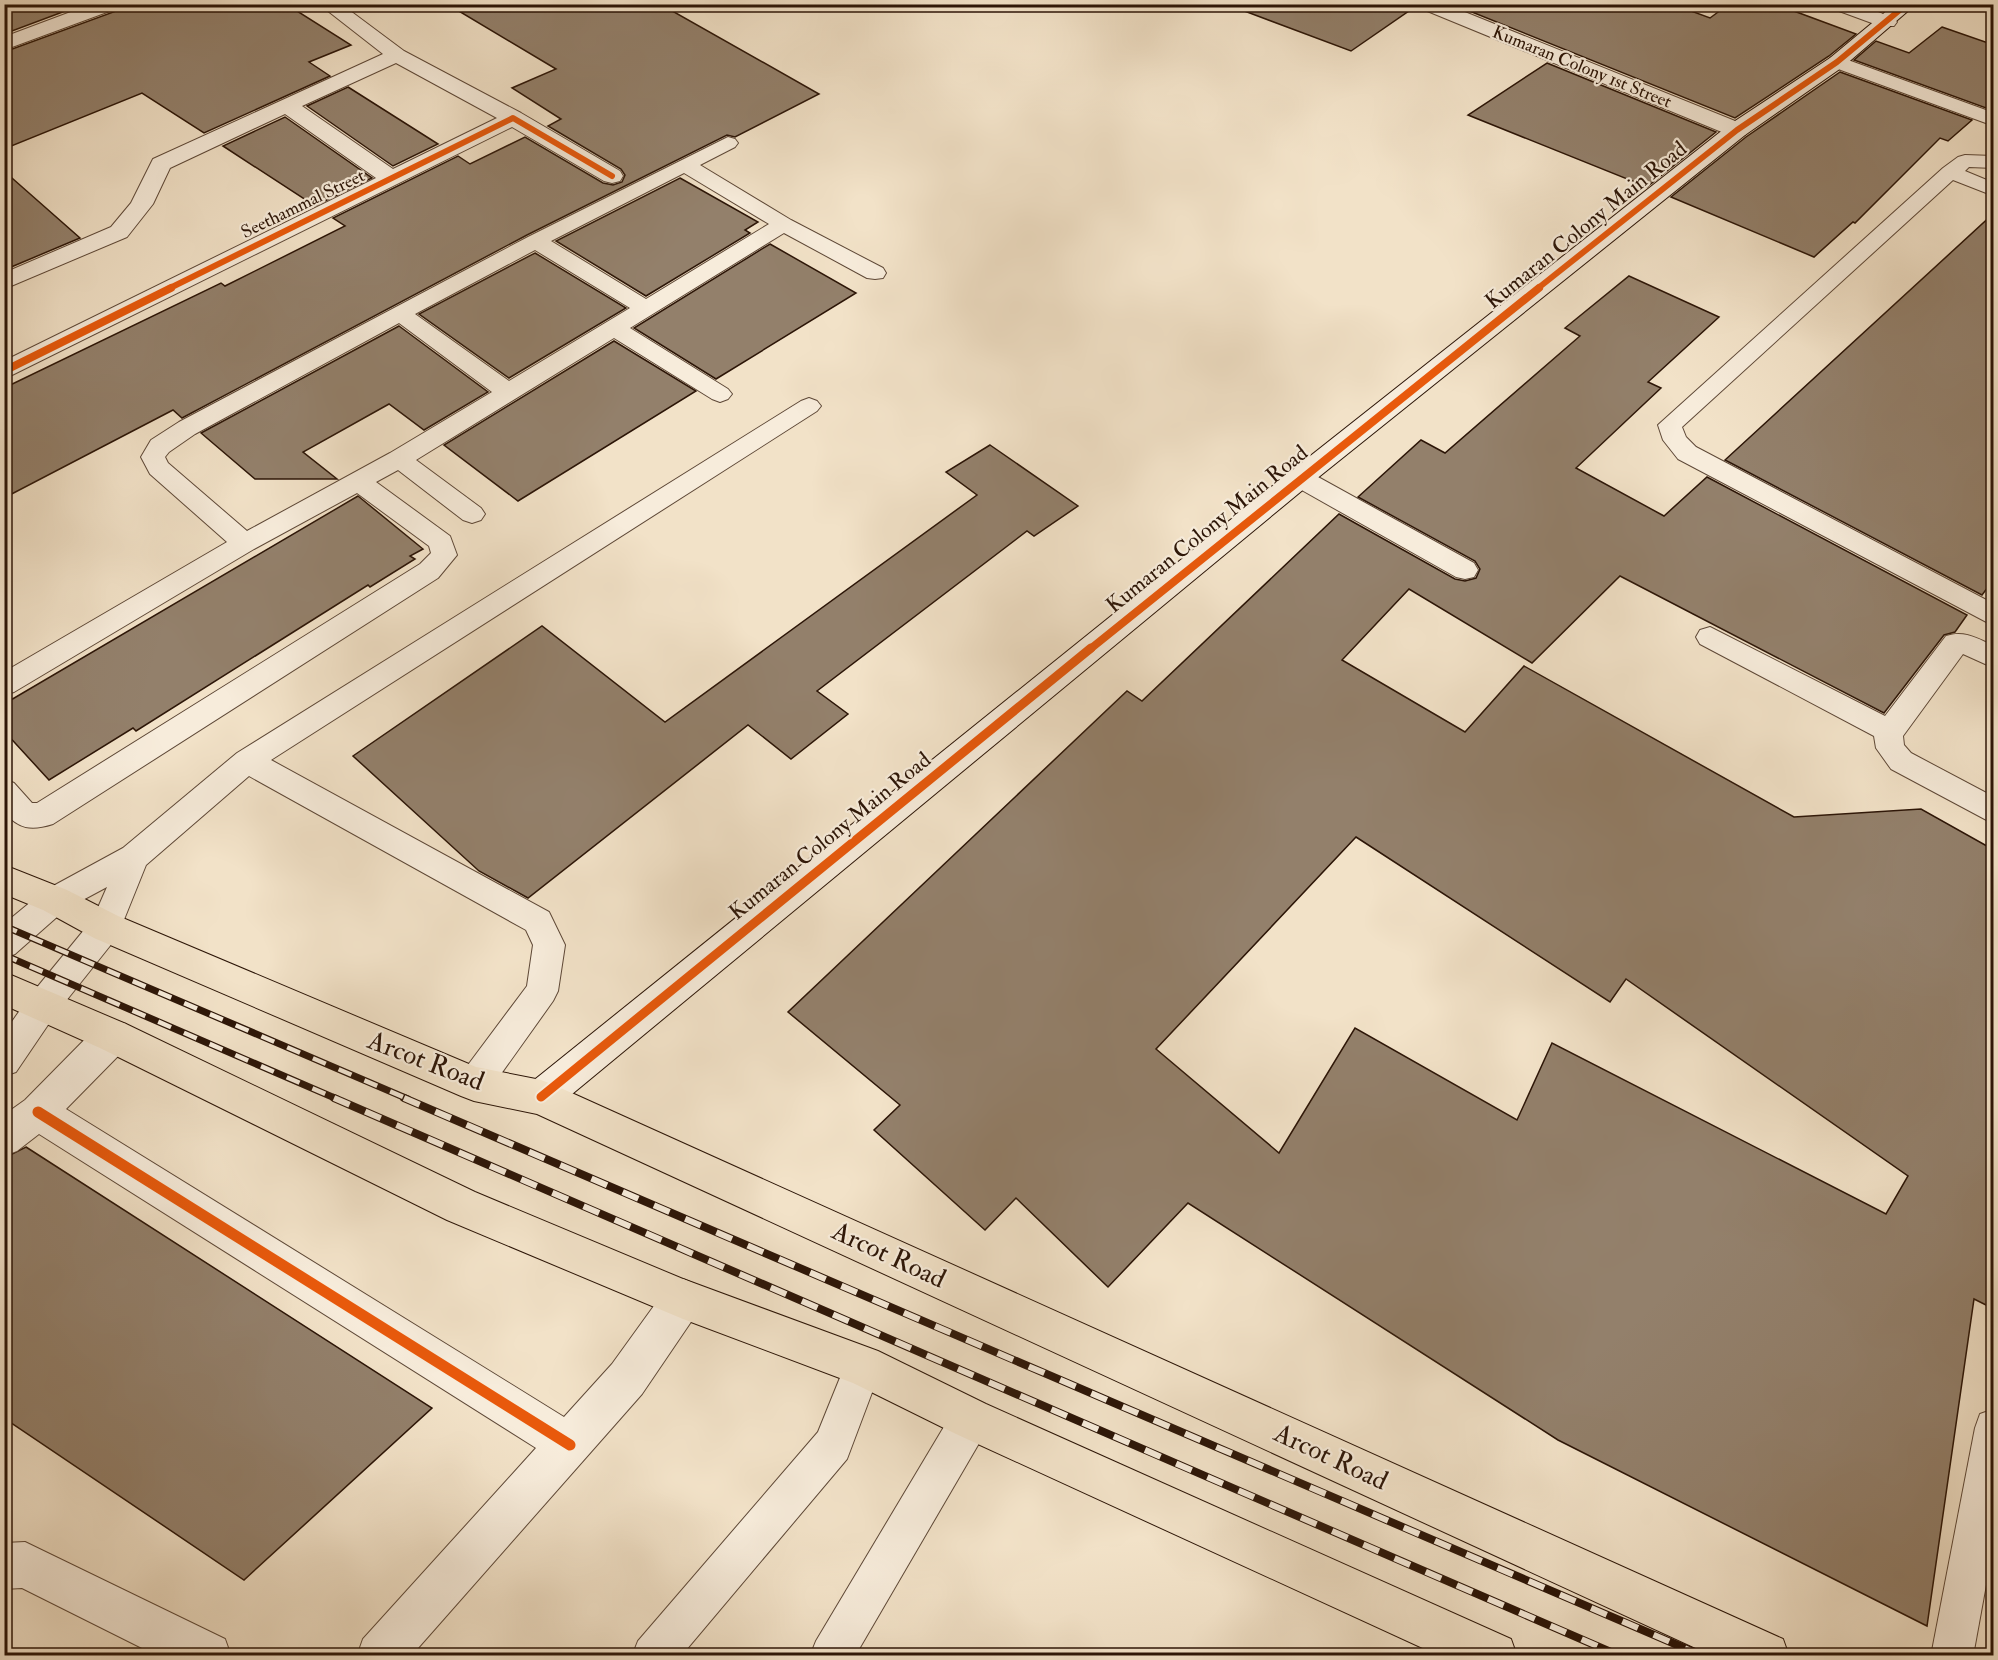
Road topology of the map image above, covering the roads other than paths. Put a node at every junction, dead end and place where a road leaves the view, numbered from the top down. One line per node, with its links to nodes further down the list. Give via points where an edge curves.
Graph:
1 (111, 4): 6 (street)
2 (328, 4): 7 (street)
3 (1427, 4): 12 (street, Kumaran Colony 1st Street)
4 (1838, 4): 5 (street)
5 (1897, 13): 8 (street, Kumaran Colony Main Road)
6 (4, 44)
7 (397, 55): 9 (street); 10 (street)
8 (1837, 62): 11 (lane); 12 (street, Kumaran Colony Main Road)
9 (287, 105): 18 (street); 23 (street, via 161,165 142,204 119,232)
10 (513, 118): 17 (street); 18 (street, Seethammal Street)
11 (1994, 120)
12 (1737, 130): 32 (street, Kumaran Colony Main Road)
13 (728, 143): 15 (lane)
14 (1994, 162): 16 (lane, via 1965,161)
15 (685, 165): 20 (lane); 21 (lane)
16 (1950, 172): 19 (lane); 37 (lane, via 1670,425 1672,436 1687,453)
17 (612, 176)
18 (392, 178): 27 (street, Seethammal Street)
19 (1994, 190)
20 (784, 224): 22 (lane); 24 (lane)
21 (535, 241): 24 (lane); 25 (lane)
22 (875, 273)
23 (4, 282)
24 (646, 308): 26 (lane)
25 (399, 313): 28 (lane); 35 (lane, via 160,446 153,457 159,468)
26 (614, 328): 28 (lane); 29 (lane)
27 (4, 371)
28 (508, 392): 31 (lane)
29 (720, 394)
30 (809, 406): 42 (lane)
31 (399, 459): 33 (lane); 34 (lane)
32 (1300, 478): 36 (lane); 55 (street, Kumaran Colony Main Road)
33 (359, 482): 35 (lane); 43 (lane, via 441,542 444,555 429,571 42,815 25,815)
34 (472, 514)
35 (245, 543): 40 (lane)
36 (1465, 570)
37 (1994, 616)
38 (1710, 637): 41 (lane)
39 (1994, 658): 41 (lane, via 1956,643)
40 (4, 685)
41 (1889, 731): 44 (lane, via 1887,740 1901,761)
42 (247, 761): 45 (lane); 54 (lane, via 538,921 549,945 542,991)
43 (4, 791)
44 (1994, 812)
45 (134, 857): 47 (lane); 48 (lane)
46 (4, 879): 47 (main road, Arcot Road)
47 (55, 900): 48 (main road, Arcot Road); 49 (lane)
48 (106, 927): 51 (lane); 54 (main road, Arcot Road)
49 (4, 944)
50 (4, 988): 51 (main road)
51 (42, 1006): 52 (main road); 53 (lane)
52 (112, 1036): 56 (street); 58 (main road, via 461,1206)
53 (4, 1061)
54 (474, 1084): 55 (main road, Arcot Road)
55 (541, 1097): 69 (main road, Arcot Road)
56 (39, 1112): 57 (street); 62 (street)
57 (4, 1138)
58 (683, 1299): 59 (main road); 62 (street, via 627,1378)
59 (863, 1366): 60 (main road); 66 (lane, via 833,1445)
60 (971, 1419): 67 (lane); 68 (main road)
61 (1994, 1428): 70 (lane)
62 (570, 1445): 65 (street)
63 (4, 1566): 64 (street, via 25,1565)
64 (208, 1656)
65 (380, 1656)
66 (653, 1656)
67 (831, 1656)
68 (1494, 1656)
69 (1766, 1656)
70 (1952, 1656)

